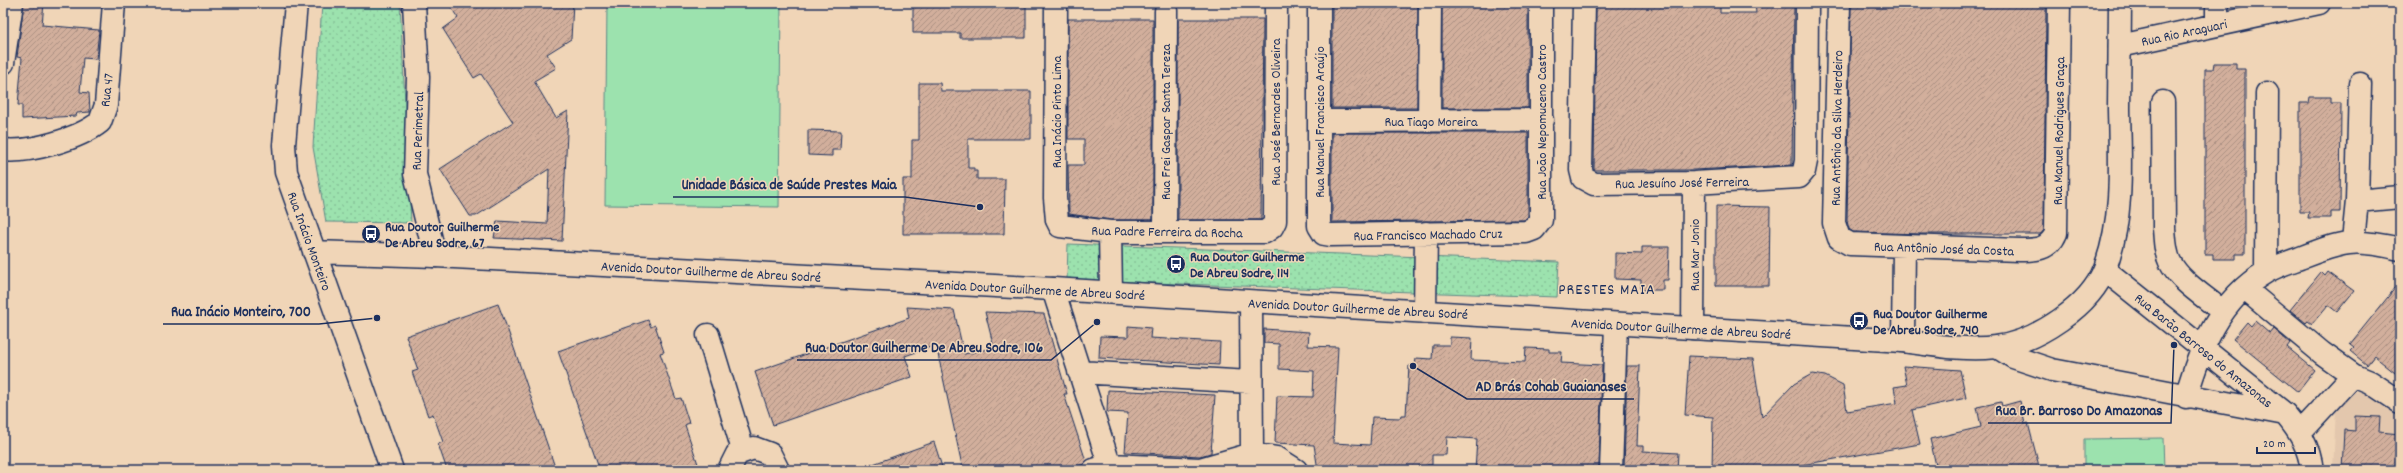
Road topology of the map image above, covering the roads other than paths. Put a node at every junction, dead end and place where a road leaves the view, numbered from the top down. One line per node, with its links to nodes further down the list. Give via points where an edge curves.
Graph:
1 (12, 3): 20 (street)
2 (114, 3): 27 (street, Rua 47, via 106,105 100,122 76,135 43,146 26,150)
3 (296, 3): 43 (street, Rua Inácio Monteiro, via 284,159 291,190)
4 (414, 3): 44 (street, Rua Perimetral, via 418,77 415,174)
5 (1056, 3): 31 (street, Rua Inácio Pinto Lima)
6 (1276, 3): 32 (street, Rua José Bernardes Oliveira)
7 (1319, 3): 25 (street, Rua Manuel Francisco Araújo)
8 (1430, 3): 26 (street)
9 (1541, 3): 24 (street, Rua João Nepomuceno Castro)
10 (1584, 3): 28 (street, Rua Jesuíno José Ferreira, via 1581,170 1583,178 1594,184)
11 (1807, 3): 28 (street, Rua Jesuíno José Ferreira, via 1804,171 1799,177 1792,179)
12 (1838, 3): 39 (street, Rua Antônio da Silva Herdeiro, via 1834,223 1839,238)
13 (2060, 3): 42 (street, Rua Manuel Rodrigues Graça, via 2056,233 2052,241)
14 (2120, 3): 19 (street, Avenida Doutor Guilherme de Abreu Sodré)
15 (2217, 3): 18 (street)
16 (2319, 3): 18 (street, Rua Rio Araguari)
17 (1166, 11): 34 (street, Rua Frei Gaspar Santa Tereza)
18 (2217, 25): 19 (street, Rua Rio Araguari)
19 (2120, 46): 45 (street, Avenida Doutor Guilherme de Abreu Sodré, via 2120,181 2112,246)
20 (3, 63)
21 (2360, 84): 30 (street)
22 (2267, 93): 46 (street)
23 (2162, 102): 52 (street, via 2166,249 2170,262 2178,274)
24 (1542, 120): 26 (street, Rua Tiago Moreira); 35 (street, Rua João Nepomuceno Castro, via 1541,220 1534,229)
25 (1319, 121): 26 (street, Rua Tiago Moreira); 37 (street, Rua Manuel Francisco Araújo, via 1319,226 1324,234)
26 (1429, 121)
27 (3, 150)
28 (1694, 183): 54 (street, Rua Mar Jonio)
29 (2400, 197): 30 (street)
30 (2357, 201): 38 (street)
31 (1057, 220): 33 (street, Rua Padre Ferreira da Rocha, via 1064,228)
32 (1275, 221): 34 (street, Rua Padre Ferreira da Rocha, via 1265,232)
33 (1110, 232): 34 (street, Rua Padre Ferreira da Rocha); 49 (street)
34 (1164, 232)
35 (1526, 232): 36 (street, Rua Francisco Machado Cruz)
36 (1426, 233): 37 (street, Rua Francisco Machado Cruz); 51 (street)
37 (1330, 235)
38 (2353, 241): 41 (street, via 2374,242); 46 (street, via 2314,252)
39 (1850, 244): 40 (street, Rua Antônio José da Costa)
40 (1904, 246): 42 (street, Rua Antônio José da Costa); 56 (street)
41 (2400, 249)
42 (2038, 250)
43 (314, 252): 44 (street, Avenida Doutor Guilherme de Abreu Sodré); 69 (street, Rua Inácio Monteiro)
44 (435, 256): 47 (street, Avenida Doutor Guilherme de Abreu Sodré)
45 (2105, 270): 57 (street, Avenida Doutor Guilherme de Abreu Sodré, via 2073,310 2050,328); 58 (street, Rua Barão Barroso do Amazonas)
46 (2266, 271): 48 (street)
47 (1053, 289): 49 (street, Avenida Doutor Guilherme de Abreu Sodré); 59 (street)
48 (2244, 289): 52 (street); 60 (street)
49 (1111, 292): 50 (street, Avenida Doutor Guilherme de Abreu Sodré)
50 (1251, 302): 51 (street, Avenida Doutor Guilherme de Abreu Sodré); 61 (street)
51 (1426, 312): 53 (street, Avenida Doutor Guilherme de Abreu Sodré)
52 (2223, 312): 58 (street, via 2214,324)
53 (1616, 324): 54 (street, Avenida Doutor Guilherme de Abreu Sodré); 73 (street)
54 (1693, 328): 56 (street, Avenida Doutor Guilherme de Abreu Sodré)
55 (708, 335): 66 (street)
56 (1903, 341): 57 (street, Avenida Doutor Guilherme de Abreu Sodré, via 1972,348)
57 (1997, 347): 62 (street, via 2013,357 2052,370)
58 (2202, 350): 62 (street); 64 (street, Rua Barão Barroso do Amazonas)
59 (1079, 372): 61 (street); 68 (street)
60 (2353, 375): 63 (street, via 2370,382); 65 (street)
61 (1250, 382): 67 (street)
62 (2186, 397): 64 (street)
63 (2400, 402)
64 (2285, 414): 65 (street, Rua Barão Barroso do Amazonas)
65 (2300, 432): 74 (street, Rua Barão Barroso do Amazonas, via 2310,456)
66 (742, 450): 70 (street, via 733,459); 71 (street, via 765,450 774,459)
67 (1252, 454): 68 (street, via 1200,469); 72 (street, via 1277,458)
68 (1105, 468)
69 (392, 470)
70 (730, 470)
71 (778, 470)
72 (1296, 470)
73 (1611, 470)
74 (2312, 470)

